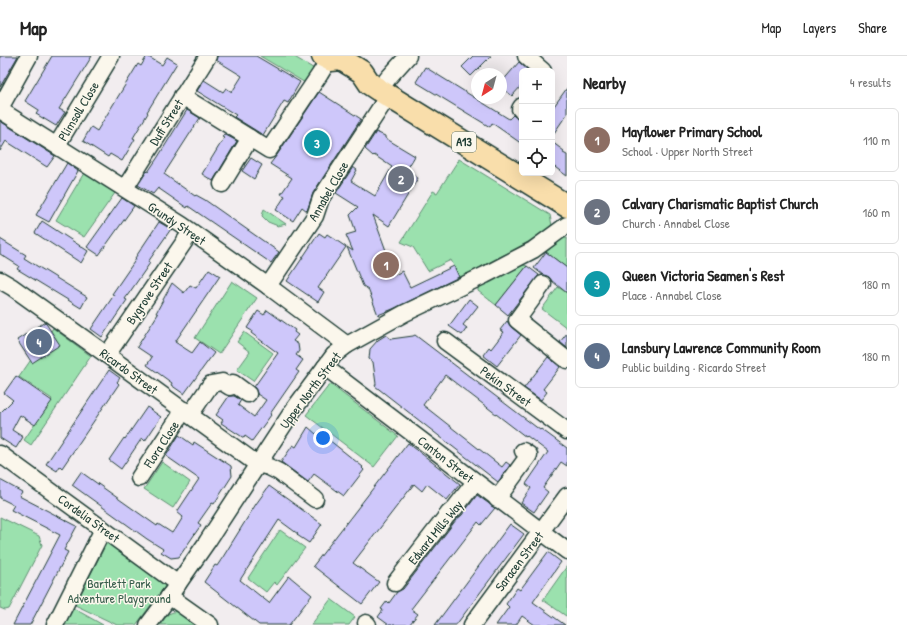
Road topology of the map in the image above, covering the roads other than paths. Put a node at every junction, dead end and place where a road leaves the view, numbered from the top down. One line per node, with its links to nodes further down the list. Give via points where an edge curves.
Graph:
1 (29, 56): 10 (street)
2 (111, 56): 12 (street, Plimsoll Close)
3 (208, 56): 9 (street, Duff Street)
4 (408, 56): 8 (street, Annabel Close)
5 (526, 56): 7 (street)
6 (328, 59): 8 (highway, A13, via 333,72 354,84); 11 (street, via 269,150)
7 (540, 68)
8 (379, 90): 15 (highway, A13); 20 (street, Annabel Close, via 321,198 315,216)
9 (182, 96): 11 (street); 14 (street, Duff Street)
10 (0, 109): 12 (street, Grundy Street)
11 (250, 138): 13 (street)
12 (57, 145): 14 (street, Grundy Street)
13 (222, 184)
14 (125, 188): 17 (street, Grundy Street)
15 (567, 206)
16 (567, 225): 22 (street, Upper North Street, via 533,250)
17 (191, 232): 20 (street, Grundy Street); 23 (street, Bygrove Street)
18 (0, 280): 23 (street, Ricardo Street)
19 (543, 284): 24 (street, via 517,320)
20 (268, 286): 22 (street, Grundy Street)
21 (445, 341): 28 (street, Pekin Street)
22 (347, 344): 25 (street, Upper North Street)
23 (107, 355): 27 (street, Ricardo Street)
24 (567, 360)
25 (325, 367): 31 (street, Upper North Street); 33 (street, Canton Street)
26 (248, 394): 27 (street, Flora Close, via 233,383 230,388 222,382 211,384)
27 (187, 413): 31 (street, Ricardo Street); 32 (street, Flora Close)
28 (567, 431)
29 (523, 451): 35 (street, via 530,456)
30 (0, 454): 37 (street, Cordelia Street)
31 (257, 464): 36 (street, Ricardo Street, via 279,472); 41 (street, Upper North Street)
32 (139, 478)
33 (475, 482): 35 (street, Canton Street); 40 (street, Edward Mills Way)
34 (567, 496): 38 (street, Saracen Street)
35 (497, 498): 38 (street, Canton Street)
36 (315, 499)
37 (103, 529): 41 (street, Cordelia Street); 42 (street)
38 (541, 532): 39 (street, Canton Street); 45 (street, Saracen Street)
39 (567, 552)
40 (395, 583)
41 (174, 590): 43 (street, Upper North Street); 44 (street, Cordelia Street)
42 (55, 625)
43 (148, 625)
44 (210, 625)
45 (472, 625)

